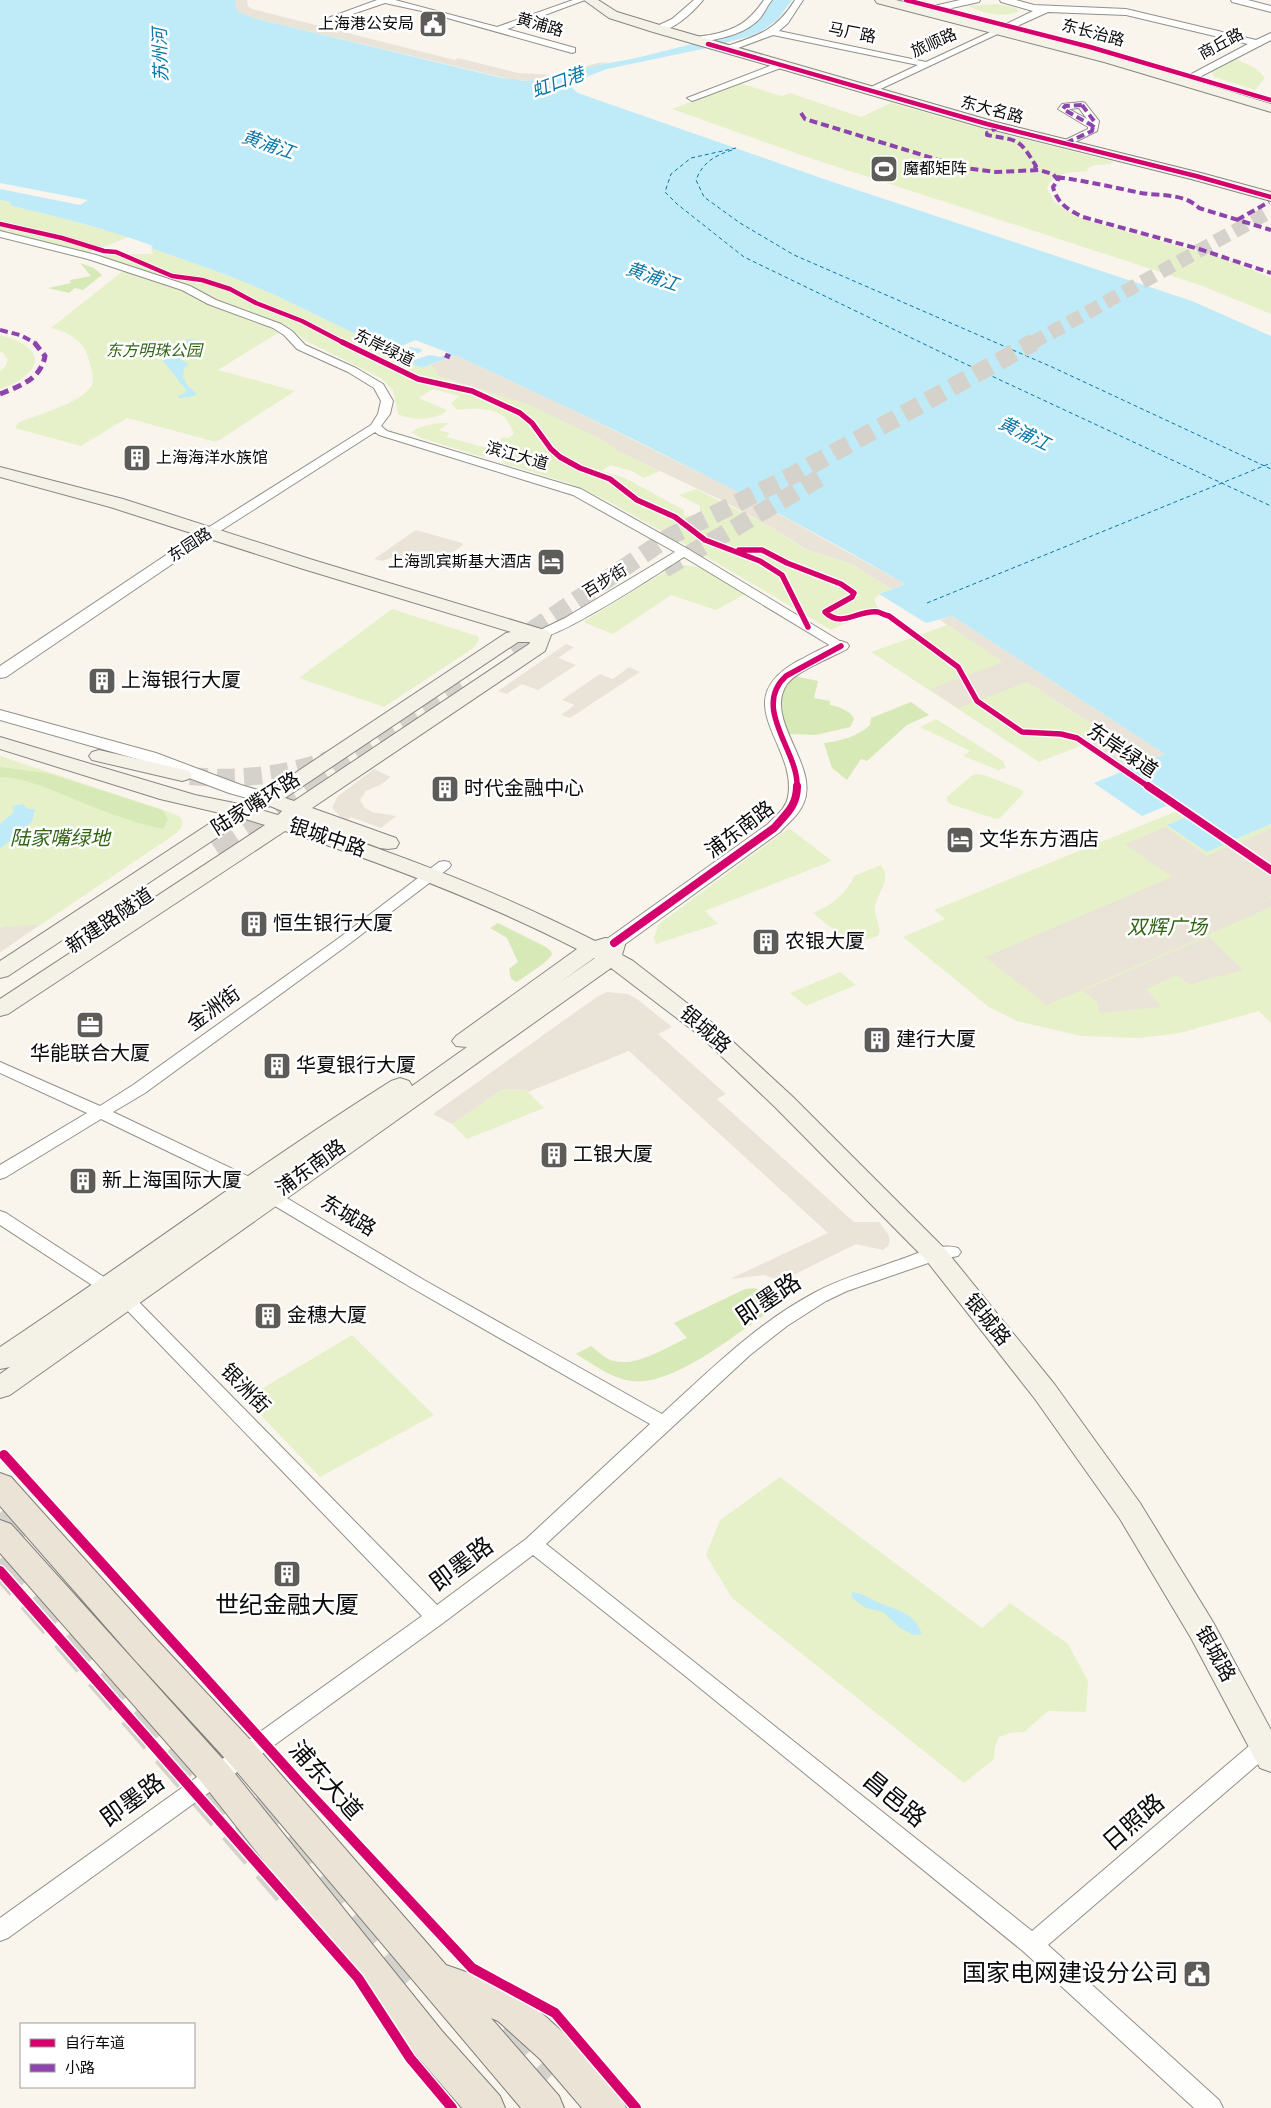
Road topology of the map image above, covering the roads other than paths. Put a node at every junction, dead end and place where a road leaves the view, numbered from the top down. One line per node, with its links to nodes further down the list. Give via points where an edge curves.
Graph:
1 (384, 0): 16 (street); 18 (street, 黄浦路)
2 (581, 0): 18 (street)
3 (590, 0): 19 (main road, 东大名路, via 613,15)
4 (699, 0): 19 (street, via 675,21)
5 (768, 0): 23 (street, via 757,17 718,36)
6 (799, 0): 20 (street, via 790,17)
7 (881, 0): 17 (main road, 东长治路)
8 (906, 0): 13 (main road, 东长治路)
9 (976, 0): 13 (street, 东长治路)
10 (1005, 0): 14 (street)
11 (1063, 0): 14 (street, 旅顺路)
12 (1236, 0): 15 (street)
13 (938, 8): 17 (main road, 东长治路)
14 (1047, 9): 17 (street, 旅顺路); 22 (street, via 1126,12)
15 (1271, 10)
16 (332, 18)
17 (1007, 28): 26 (street, 旅顺路); 27 (main road, 东长治路)
18 (499, 29): 24 (street, 黄浦路)
19 (658, 29): 23 (main road, 东大名路)
20 (773, 32): 23 (street); 26 (street, 马厂路)
21 (1271, 36): 22 (street, 商丘路)
22 (1257, 43): 27 (street, 商丘路)
23 (710, 44): 25 (main road, 东大名路)
24 (572, 50)
25 (783, 64): 28 (main road, 东大名路); 29 (street)
26 (925, 64): 28 (street, 旅顺路)
27 (1191, 78): 30 (main road, 东长治路); 31 (main road, 东长治路)
28 (872, 90): 33 (main road, 东大名路)
29 (692, 98)
30 (1271, 100)
31 (1271, 108)
32 (1094, 126): 33 (street, via 1092,131)
33 (1064, 144): 34 (main road, 东大名路)
34 (1271, 197)
35 (0, 234): 36 (street, via 177,285 277,326 302,347 379,386 387,402)
36 (376, 427): 39 (street, 东园路); 40 (street, 滨江大道, via 396,438 577,492)
37 (0, 472): 39 (main road, via 83,492)
38 (0, 480): 39 (main road)
39 (205, 535): 41 (main road); 42 (main road); 44 (street, 东园路)
40 (684, 552): 42 (street, 百步街); 43 (street, 滨江大道)
41 (513, 637): 42 (main road); 51 (main road, 陆家嘴环路)
42 (540, 641): 53 (main road, 陆家嘴环路)
43 (841, 646): 56 (street, 浦东南路, via 791,673 781,681 772,698 772,707 797,782 797,798 789,813 774,828)
44 (2, 672)
45 (0, 715): 51 (street, via 150,757)
46 (0, 722): 48 (street, via 16,728)
47 (0, 727): 48 (main road, 银城中路)
48 (29, 743): 49 (main road); 50 (main road); 52 (main road, 银城中路, via 191,801)
49 (0, 744)
50 (182, 775)
51 (269, 799): 52 (main road, 陆家嘴环路); 53 (main road, 银城中路)
52 (242, 811): 53 (main road, 银城中路); 57 (main road, 陆家嘴环路)
53 (290, 816): 55 (main road, 银城中路); 57 (main road, 陆家嘴环路, via 92,950)
54 (216, 850): 57 (main road, 新建路隧道)
55 (438, 870): 56 (main road, 银城中路, via 517,911); 59 (street, 金洲街, via 222,1030)
56 (606, 950): 61 (main road, 浦东南路, via 512,1005 426,1069 333,1130); 63 (main road, 银城路, via 707,1030)
57 (1, 987)
58 (0, 1067): 59 (street, 东城路)
59 (102, 1113): 60 (street, 金洲街); 61 (street, 东城路)
60 (0, 1173)
61 (263, 1192): 64 (main road, 浦东南路); 67 (street, 东城路)
62 (0, 1217): 64 (street, 银洲街)
63 (944, 1253): 67 (street, 即墨路, via 864,1277 820,1297 743,1350); 72 (main road, 银城路, via 1130,1511)
64 (118, 1294): 65 (main road, 浦东南路); 66 (main road, 浦东南路); 71 (street, 银洲街)
65 (0, 1360)
66 (0, 1388)
67 (663, 1423): 70 (street, 即墨路)
68 (0, 1485): 73 (main road, 浦东大道, via 145,1649)
69 (0, 1532): 73 (main road, 浦东大道)
70 (533, 1544): 71 (street, 即墨路); 75 (street, 昌邑路)
71 (436, 1617): 73 (street, 即墨路)
72 (1269, 1743): 75 (street, 日照路)
73 (230, 1765): 74 (street, 即墨路); 76 (main road, 浦东大道); 78 (main road, 浦东大道, via 429,2043)
74 (0, 1931)
75 (1032, 1945): 81 (street, 昌邑路)
76 (433, 1977): 77 (main road, 浦东大道); 80 (main road, via 511,2009 553,2047)
77 (549, 2091): 79 (main road, 浦东大道)
78 (486, 2108)
79 (583, 2108)
80 (607, 2108)
81 (1211, 2108)

